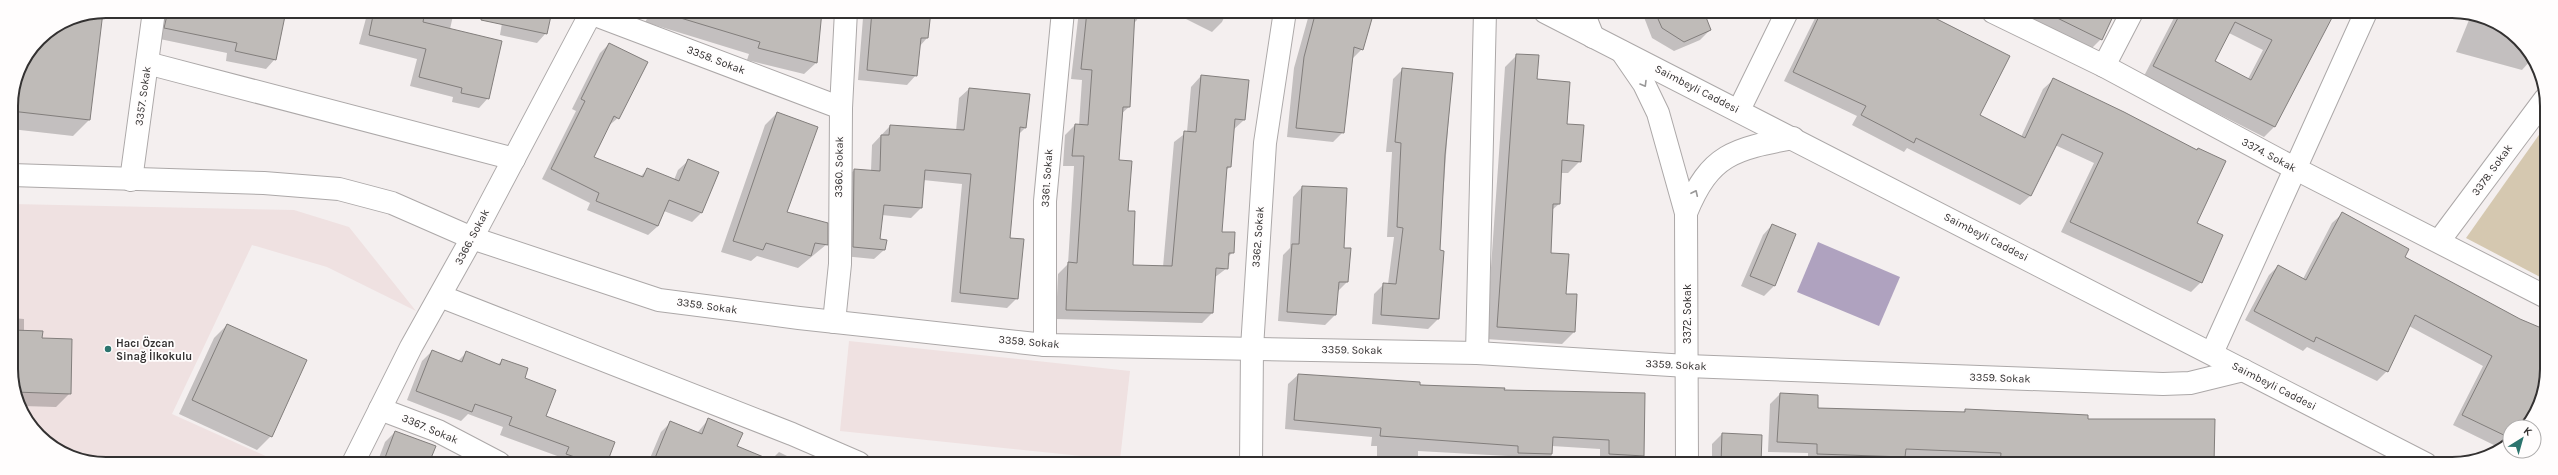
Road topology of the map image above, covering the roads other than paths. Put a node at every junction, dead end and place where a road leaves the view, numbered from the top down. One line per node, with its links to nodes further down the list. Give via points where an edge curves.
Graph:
1 (153, 18): 16 (street, 3357. Sokak)
2 (588, 18): 22 (street, 3366. Sokak)
3 (607, 18): 18 (street, 3358. Sokak)
4 (846, 18): 18 (street, 3360. Sokak)
5 (1062, 18): 32 (street, 3361. Sokak, via 1045,201)
6 (1284, 18): 33 (street, 3362. Sokak, via 1265,143)
7 (1485, 18): 35 (street)
8 (1557, 18): 14 (street, Saimbeyli Caddesi)
9 (1585, 18): 14 (street)
10 (1784, 18): 19 (street)
11 (2005, 18): 17 (street, 3374. Sokak)
12 (2129, 18): 17 (street)
13 (2363, 18): 23 (street)
14 (1593, 37): 15 (street, Saimbeyli Caddesi)
15 (1622, 52): 19 (street, Saimbeyli Caddesi); 26 (street, one-way to 26, via 1644,84 1658,113)
16 (147, 63): 22 (street); 25 (street, 3357. Sokak)
17 (2104, 66): 23 (street, 3374. Sokak)
18 (841, 108): 31 (street, 3360. Sokak, via 840,264)
19 (1739, 110): 21 (street, Saimbeyli Caddesi)
20 (2540, 113): 28 (street, 3378. Sokak)
21 (1793, 138): 26 (street, one-way to 21, via 1702,179 1724,158 1761,144); 34 (street, Saimbeyli Caddesi)
22 (514, 159): 27 (street, 3366. Sokak)
23 (2294, 168): 28 (street, 3374. Sokak); 34 (street)
24 (18, 175): 25 (street, 3359. Sokak)
25 (131, 180): 27 (street, 3359. Sokak, via 264,183 339,189 392,203)
26 (1686, 213): 36 (street, 3372. Sokak)
27 (472, 238): 30 (street, 3366. Sokak); 31 (street, 3359. Sokak, via 659,300)
28 (2439, 241): 29 (street, 3374. Sokak)
29 (2540, 294)
30 (440, 296): 38 (street, 3366. Sokak); 41 (street)
31 (834, 322): 32 (street, 3359. Sokak)
32 (1046, 345): 33 (street, 3359. Sokak)
33 (1252, 348): 35 (street, 3359. Sokak); 42 (street, 3362. Sokak)
34 (2212, 353): 37 (street, Saimbeyli Caddesi)
35 (1477, 354): 36 (street, 3359. Sokak)
36 (1687, 366): 37 (street, 3359. Sokak, via 2163,384 2190,383); 43 (street, 3372. Sokak)
37 (2243, 370): 44 (street, Saimbeyli Caddesi)
38 (380, 409): 39 (street, 3366. Sokak); 40 (street, 3367. Sokak, via 438,431)
39 (356, 457)
40 (488, 457)
41 (845, 457)
42 (1250, 457)
43 (1687, 457)
44 (2412, 457)

